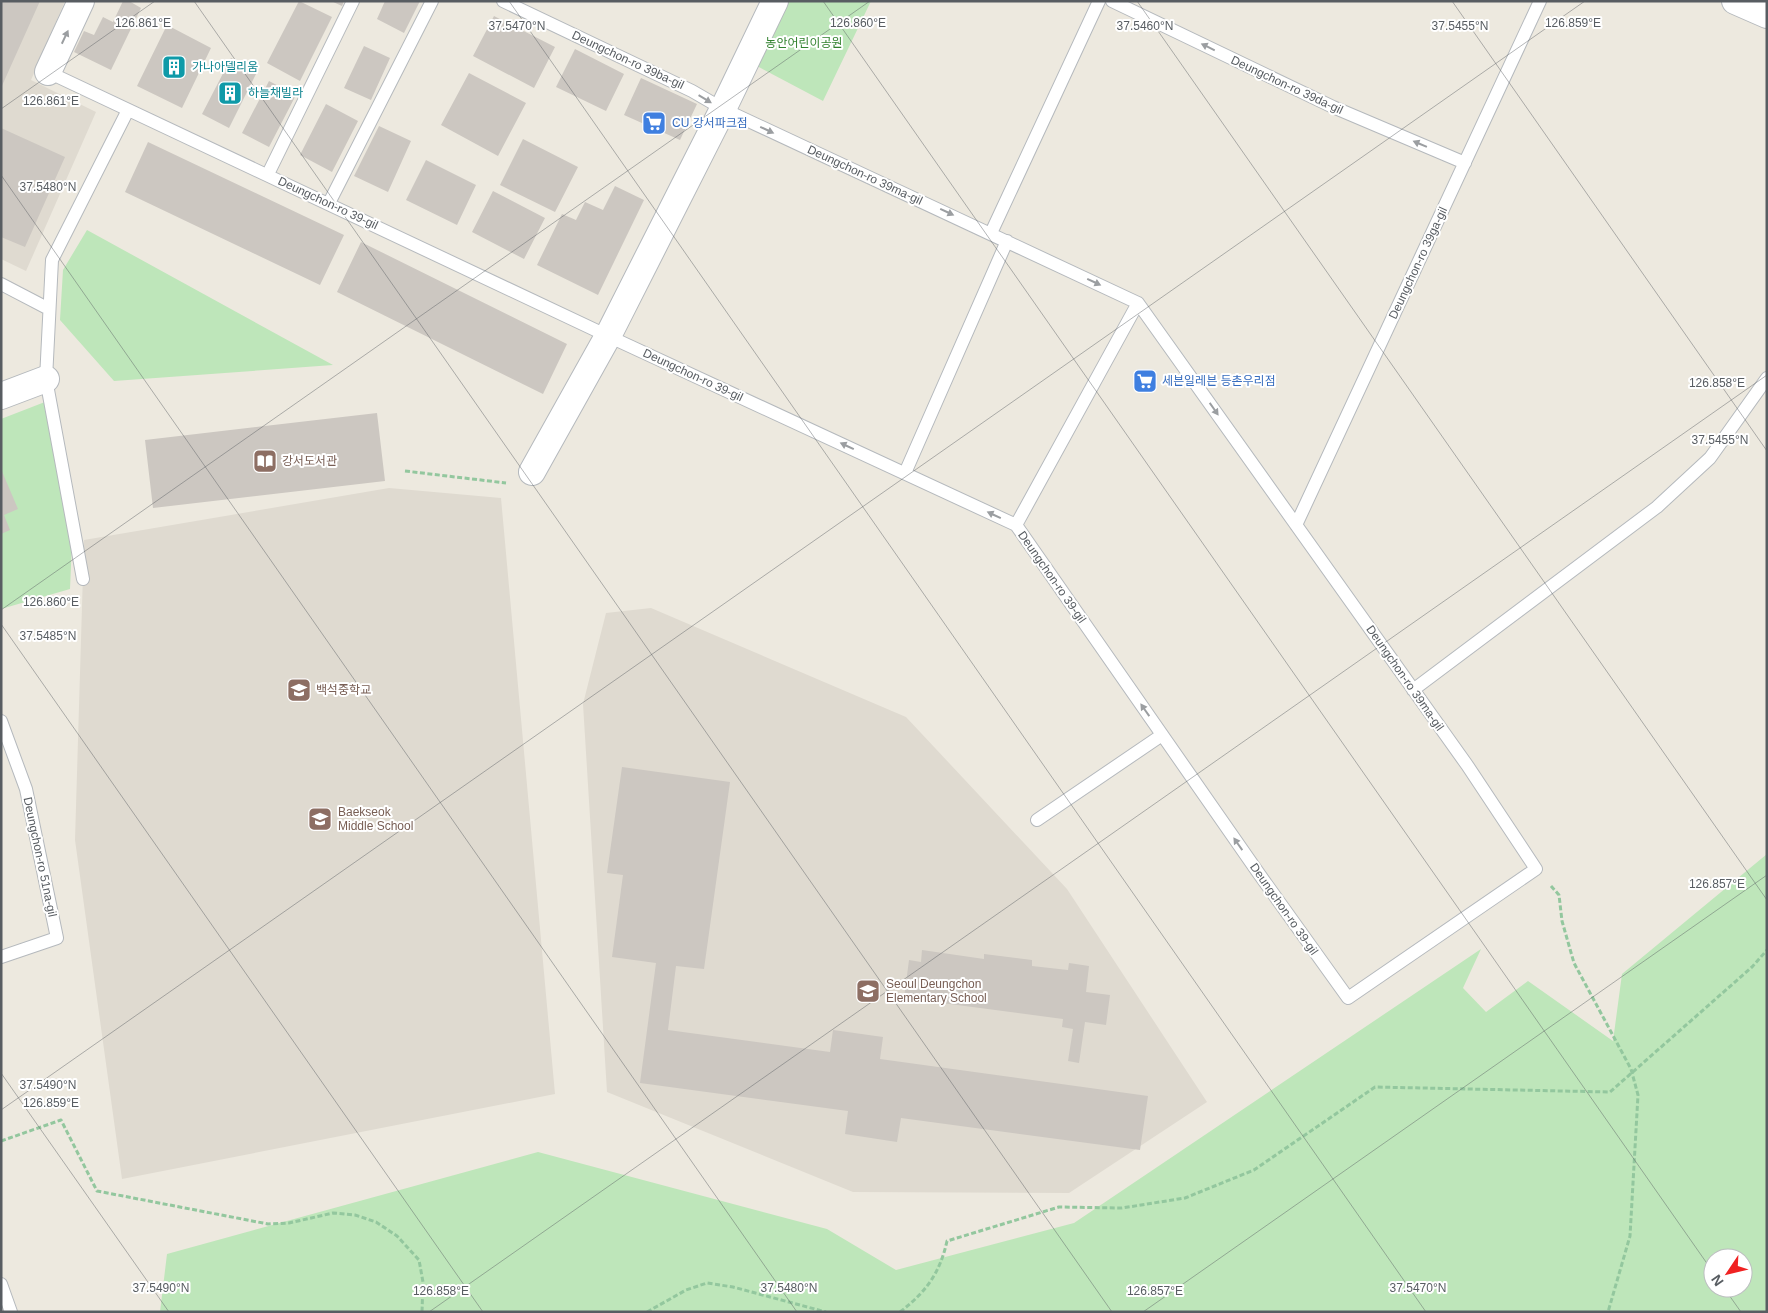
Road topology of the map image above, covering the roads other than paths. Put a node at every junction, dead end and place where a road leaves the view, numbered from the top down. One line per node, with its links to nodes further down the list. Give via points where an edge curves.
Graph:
1 (81, 1): 11 (street, one-way to 1)
2 (353, 1): 15 (lane)
3 (432, 1): 16 (lane)
4 (504, 1): 12 (lane, Deungchon-ro 39ba-gil, one-way to 12)
5 (775, 1): 12 (street)
6 (1100, 1): 17 (lane)
7 (1112, 1): 14 (lane, Deungchon-ro 39da-gil, one-way to 7, via 1333,107)
8 (1540, 1): 14 (lane, Deungchon-ro 39ga-gil)
9 (1735, 1): 10 (street)
10 (1767, 15)
11 (48, 72): 13 (lane, Deungchon-ro 39-gil)
12 (723, 109): 17 (lane, Deungchon-ro 39ma-gil, one-way to 17); 22 (street)
13 (128, 110): 15 (lane, Deungchon-ro 39-gil); 21 (lane, via 52,260)
14 (1464, 163): 29 (lane, Deungchon-ro 39ga-gil)
15 (268, 174): 16 (lane, Deungchon-ro 39-gil)
16 (329, 203): 22 (lane, Deungchon-ro 39-gil)
17 (991, 233): 18 (lane, Deungchon-ro 39ma-gil)
18 (1008, 241): 20 (lane, Deungchon-ro 39ma-gil, one-way to 20); 27 (lane)
19 (1, 284): 21 (lane)
20 (1138, 303): 28 (lane); 29 (lane, Deungchon-ro 39ma-gil, one-way to 29)
21 (50, 309): 24 (lane)
22 (608, 336): 26 (street); 27 (lane, Deungchon-ro 39-gil, one-way to 22)
23 (1767, 378): 31 (lane, via 1710,458 1657,507)
24 (46, 379): 25 (street); 30 (lane)
25 (1, 396)
26 (532, 472)
27 (905, 473): 28 (lane, Deungchon-ro 39-gil, one-way to 27)
28 (1016, 525): 33 (lane, Deungchon-ro 39-gil, one-way to 28)
29 (1296, 525): 31 (lane, Deungchon-ro 39ma-gil)
30 (83, 579)
31 (1413, 690): 36 (lane, Deungchon-ro 39ma-gil, via 1536,869)
32 (1, 721): 35 (lane, Deungchon-ro 51na-gil, via 26,788 57,938)
33 (1162, 735): 34 (lane); 36 (lane, Deungchon-ro 39-gil, one-way to 33)
34 (1037, 820)
35 (1, 958)
36 (1348, 998)
37 (1, 1284): 38 (lane)
38 (12, 1312)

